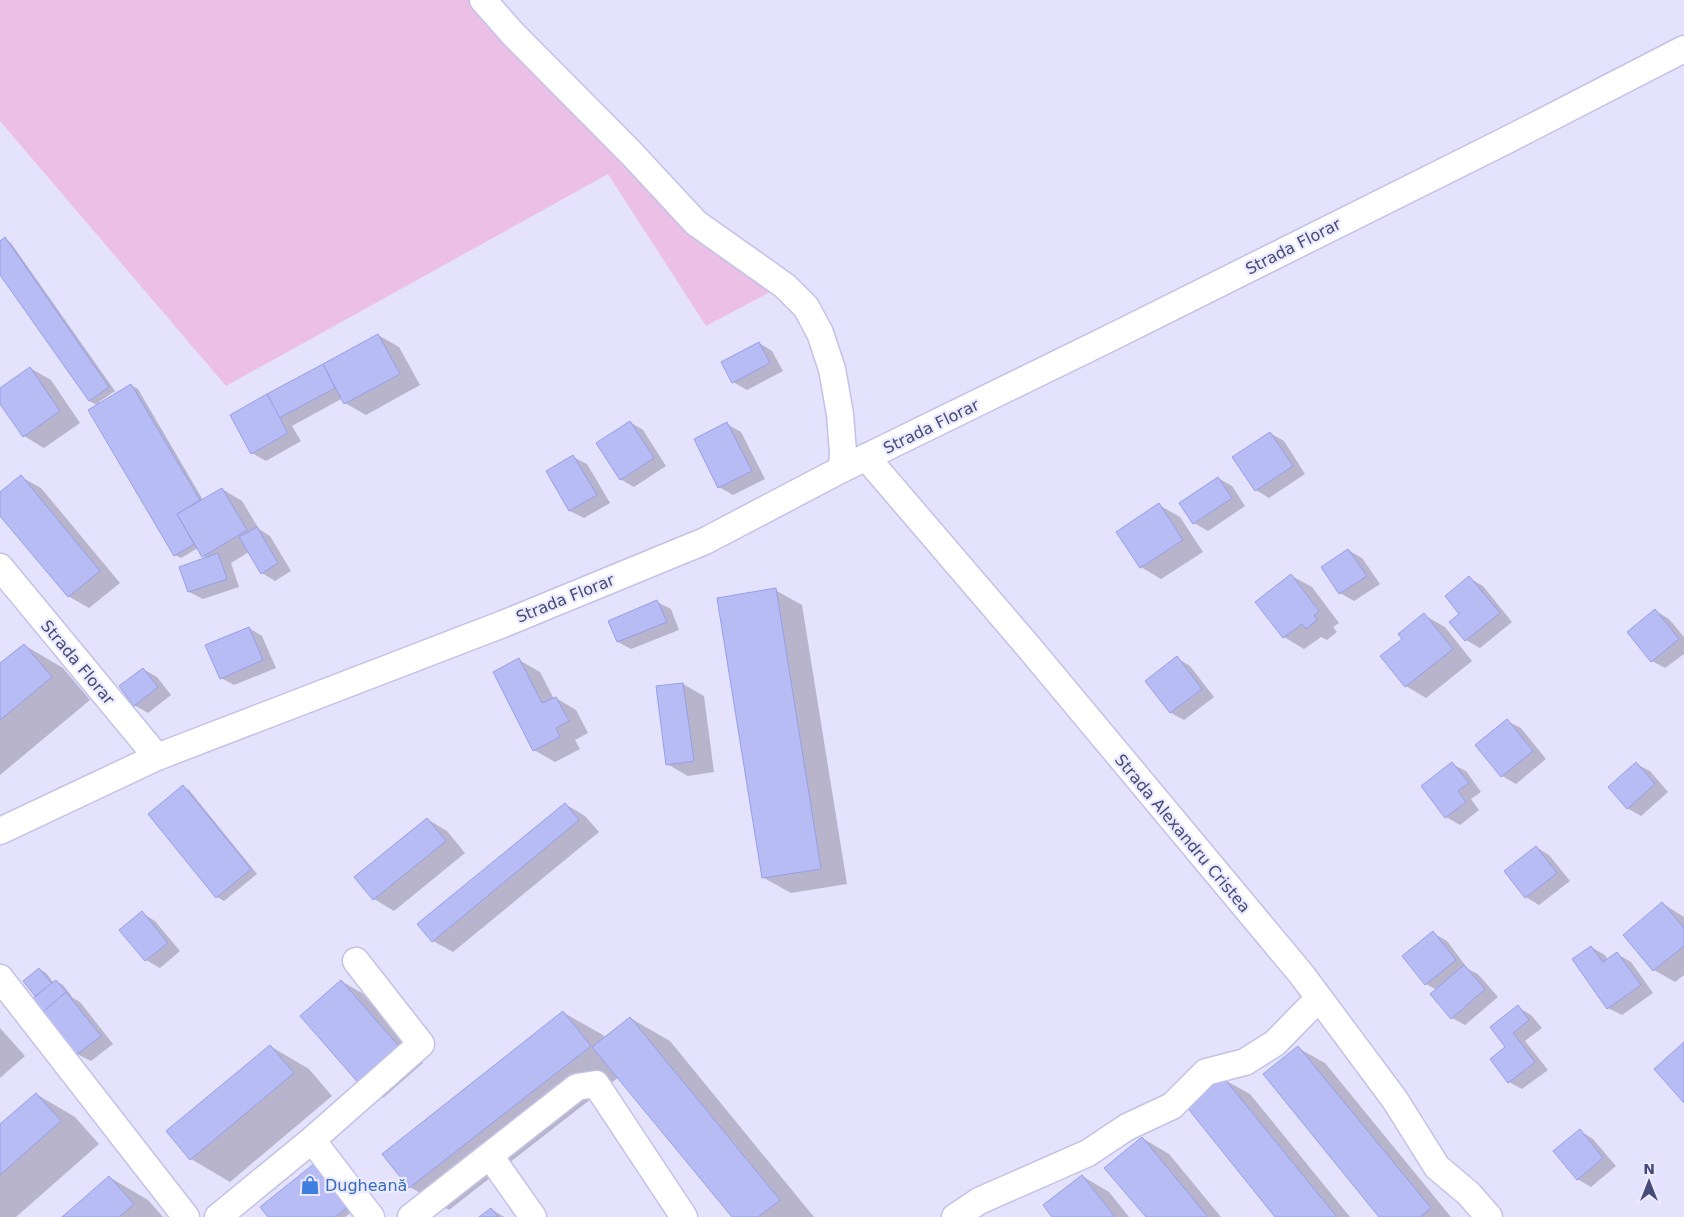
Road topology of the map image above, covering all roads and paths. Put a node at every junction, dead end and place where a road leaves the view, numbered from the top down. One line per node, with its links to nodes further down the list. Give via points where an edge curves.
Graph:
1 (483, 0): 4 (street, via 696,223 785,286 806,307 820,333 832,369 840,414)
2 (1684, 49): 3 (street, Strada Florar)
3 (866, 457): 4 (street, Strada Florar); 10 (street, Strada Alexandru Cristea, via 1027,645)
4 (842, 469): 6 (street, Strada Florar, via 705,541 503,624)
5 (0, 567): 6 (street, Strada Florar)
6 (157, 756): 7 (street, Strada Florar)
7 (0, 831)
8 (356, 961): 11 (street, via 421,1044)
9 (0, 978): 13 (street)
10 (1319, 998): 19 (street, via 1274,1043 1245,1062 1206,1072 1172,1106 1127,1127 1088,1153 979,1201); 20 (street, Strada Alexandru Cristea, via 1395,1100 1437,1167 1469,1194)
11 (312, 1140): 14 (street); 15 (street)
12 (490, 1156): 16 (street); 17 (street); 18 (street, via 577,1087 596,1084)
13 (186, 1217)
14 (218, 1217)
15 (371, 1217)
16 (411, 1217)
17 (533, 1217)
18 (684, 1217)
19 (954, 1217)
20 (1489, 1217)

